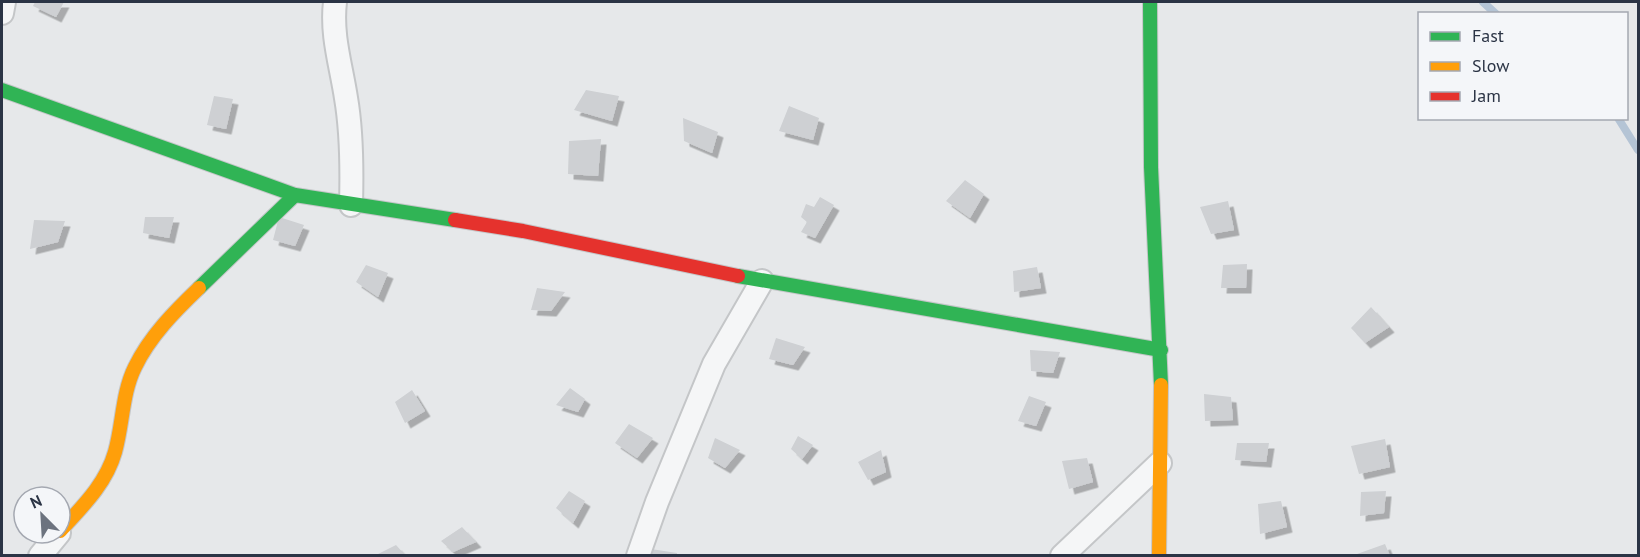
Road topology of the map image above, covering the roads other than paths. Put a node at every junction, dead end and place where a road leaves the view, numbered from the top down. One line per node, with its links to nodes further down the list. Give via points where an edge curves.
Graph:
1 (4, 2): 4 (street)
2 (335, 2): 7 (street, via 334,41 351,147)
3 (1150, 2): 9 (street, via 1151,168)
4 (2, 13)
5 (2, 90): 6 (street)
6 (295, 195): 7 (street); 11 (street, via 156,335 136,365 124,393 111,465)
7 (351, 205): 8 (street, via 523,231)
8 (762, 281): 9 (street); 12 (street, via 714,364)
9 (1161, 350): 10 (street)
10 (1160, 463): 13 (street); 14 (street)
11 (72, 517)
12 (638, 555)
13 (1062, 555)
14 (1159, 555)

